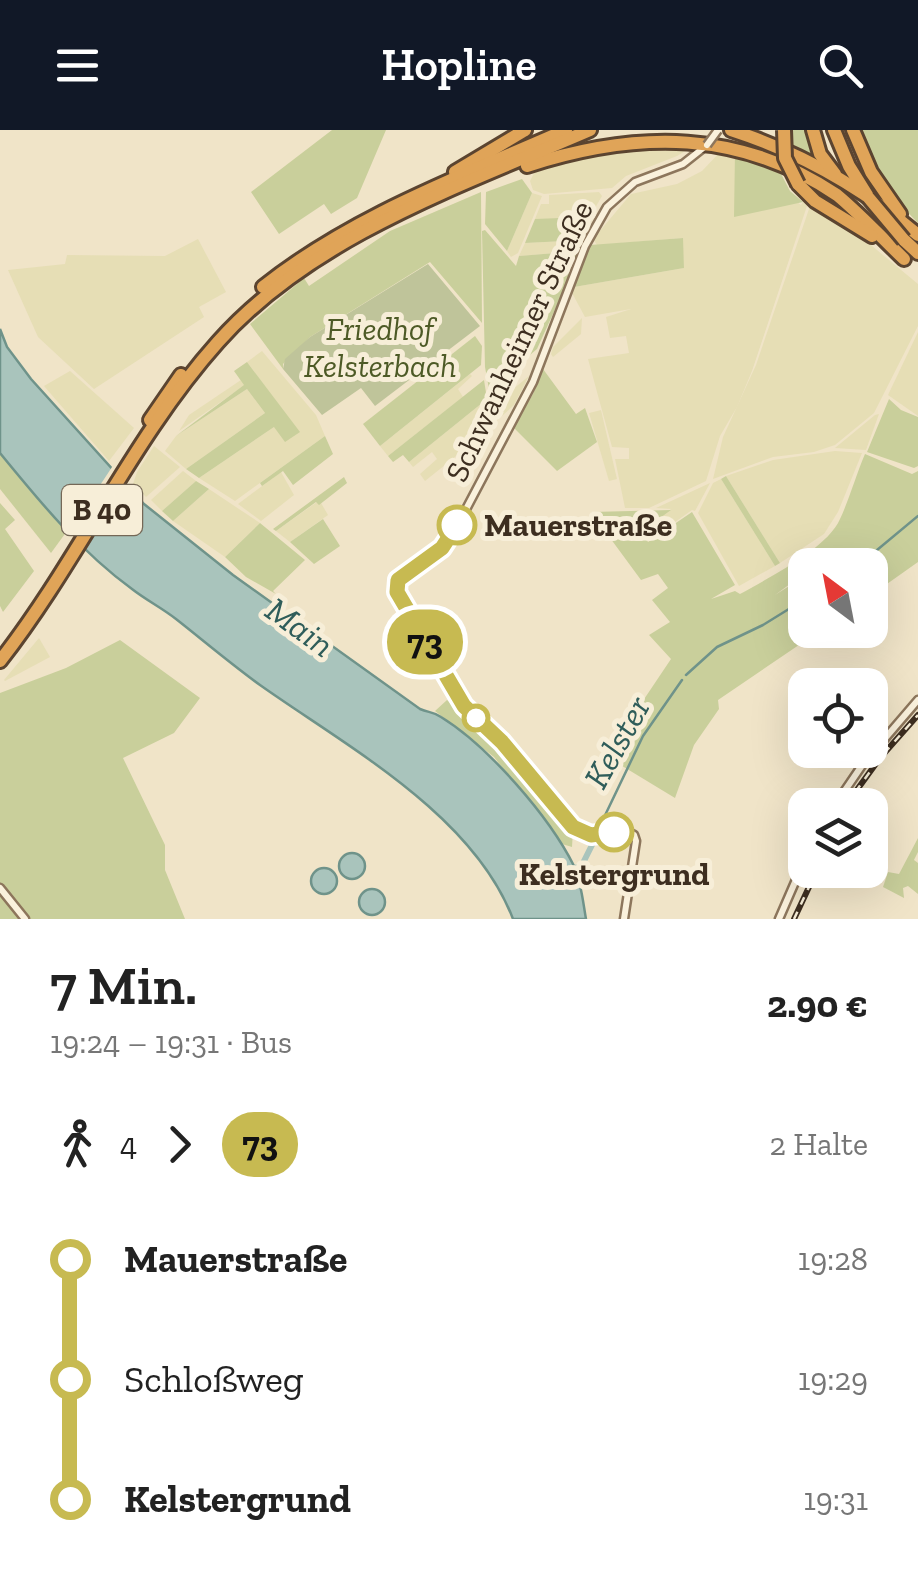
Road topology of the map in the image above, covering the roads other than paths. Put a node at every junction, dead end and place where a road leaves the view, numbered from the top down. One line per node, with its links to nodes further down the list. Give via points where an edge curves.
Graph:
1 (525, 130): 14 (highway, B 40)
2 (566, 130): 14 (highway, B 40)
3 (590, 130): 13 (highway, B 40)
4 (622, 130): 11 (highway)
5 (718, 130): 26 (street, Schwanheimer Straße, bridge, via 679,166 635,182 607,207 585,246 533,382 464,514 442,548 396,582 464,706 576,830 630,831 636,841)
6 (731, 130): 12 (highway)
7 (784, 130): 11 (highway, B 40, bridge, via 784,154 798,184 910,263 826,186 798,167 752,146 682,134)
8 (813, 130): 12 (highway, via 820,154)
9 (834, 130): 15 (highway, bridge, via 879,213)
10 (853, 130): 15 (highway)
11 (590, 145): 13 (highway, B 40)
12 (840, 179): 15 (highway)
13 (463, 186): 17 (highway, B 40, via 363,232 270,292 209,352)
14 (426, 192): 17 (highway, B 40, via 318,248 254,294 200,350)
15 (911, 234): 16 (highway)
16 (918, 253)
17 (148, 431): 18 (highway, B 40)
18 (49, 584): 19 (highway, B 40); 20 (highway, B 40)
19 (0, 648)
20 (0, 661)
21 (918, 700): 22 (street)
22 (847, 788)
23 (0, 888): 25 (street)
24 (792, 888): 27 (street)
25 (25, 919)
26 (624, 919)
27 (778, 919)

